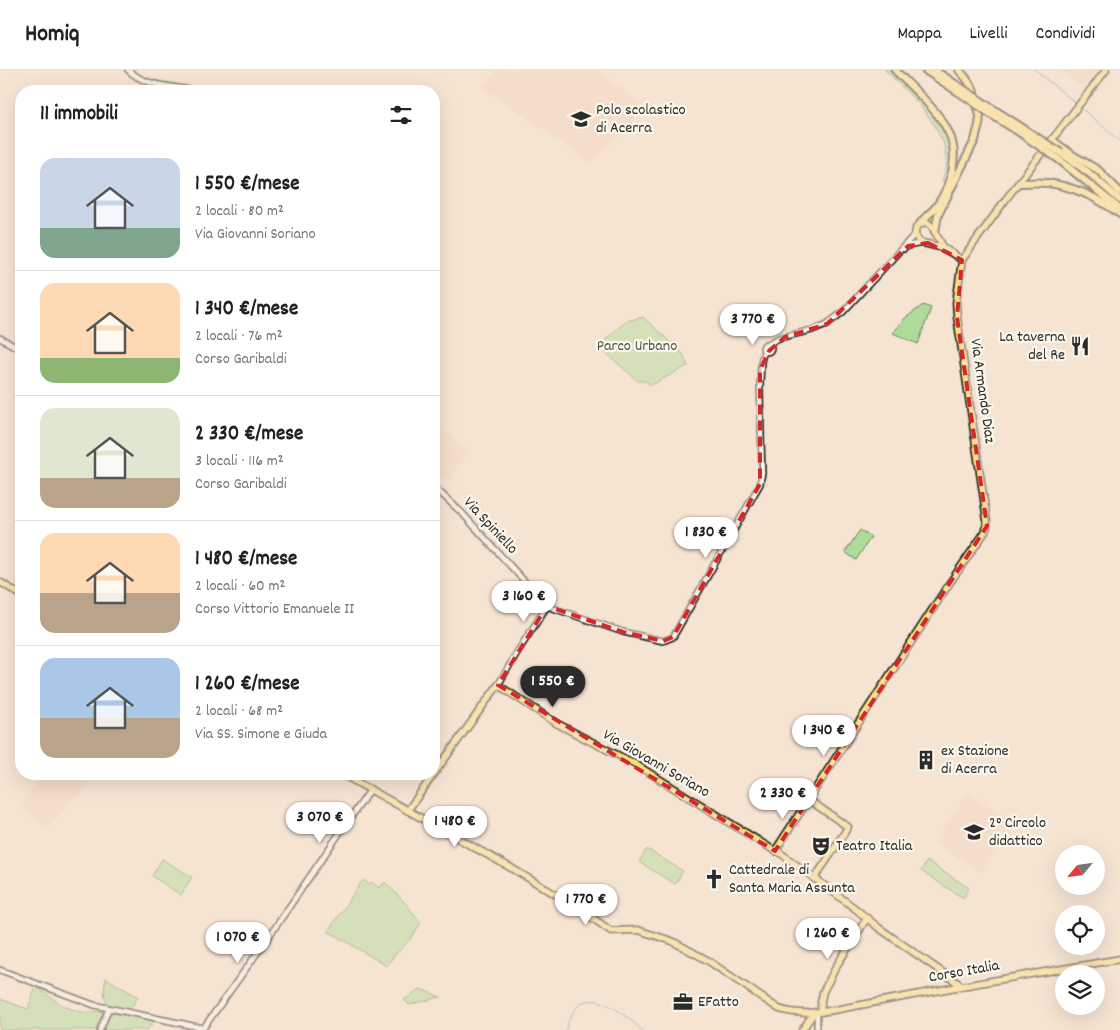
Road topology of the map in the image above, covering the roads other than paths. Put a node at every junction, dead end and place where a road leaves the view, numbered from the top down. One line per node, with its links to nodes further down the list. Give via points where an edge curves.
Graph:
1 (128, 70): 7 (street, via 143,80)
2 (895, 70): 16 (highway, via 940,117 950,132 954,151 953,171 945,193)
3 (925, 70): 8 (highway)
4 (934, 70): 8 (highway)
5 (959, 70): 17 (highway, via 973,89 980,116 975,140 938,215)
6 (1106, 70): 9 (main road, Via Armando Diaz)
7 (162, 85)
8 (962, 91): 10 (highway, bridge)
9 (1052, 140): 11 (main road, Via Armando Diaz); 12 (highway, via 1098,170)
10 (1059, 156): 13 (highway, via 1089,173); 14 (highway)
11 (1019, 184): 15 (highway, via 1045,182 1069,186); 22 (main road, Via Armando Diaz)
12 (1120, 192)
13 (1120, 200)
14 (1120, 209)
15 (1120, 214)
16 (920, 224): 17 (main road, via 928,223); 18 (main road)
17 (935, 232): 19 (main road, via 934,237); 20 (main road)
18 (915, 234): 19 (main road, via 917,240); 21 (street)
19 (925, 243): 20 (main road); 21 (street, via 908,246)
20 (944, 248): 22 (main road)
21 (899, 253): 23 (street, via 843,312 827,324)
22 (962, 260): 39 (main road, Via Armando Diaz, via 957,317 987,526)
23 (785, 337): 25 (street); 28 (street)
24 (0, 338): 26 (street)
25 (767, 344): 27 (street); 28 (street, via 771,346)
26 (15, 347)
27 (764, 350): 28 (street); 29 (street)
28 (770, 351): 29 (street)
29 (760, 370): 33 (street, via 760,484 673,637 663,641 623,632)
30 (440, 493): 33 (street, Via Spiniello)
31 (1, 583): 32 (main road)
32 (15, 591)
33 (547, 606): 34 (street)
34 (498, 685): 35 (main road); 41 (main road, Via Giovanni Soriano, via 556,723 635,764)
35 (440, 766)
36 (353, 780): 38 (main road)
37 (430, 780): 40 (main road)
38 (371, 790): 40 (main road); 49 (street)
39 (809, 800): 41 (main road, Via Armando Diaz); 42 (main road, via 848,826)
40 (408, 810): 48 (main road, Corso Italia, via 513,869 612,931 634,930 672,941 707,960 779,1009)
41 (775, 851): 42 (main road, Via Giovanni Soriano)
42 (814, 879): 43 (main road, Via Giovanni Soriano)
43 (867, 918): 46 (main road, Via Giovanni Soriano); 48 (main road, via 822,992)
44 (1120, 959): 46 (main road, Corso Italia)
45 (0, 970): 47 (street)
46 (962, 986): 48 (main road, Corso Italia)
47 (109, 1008): 49 (street); 50 (street)
48 (817, 1013): 51 (main road); 52 (street)
49 (202, 1029)
50 (100, 1030)
51 (802, 1030)
52 (817, 1030)

